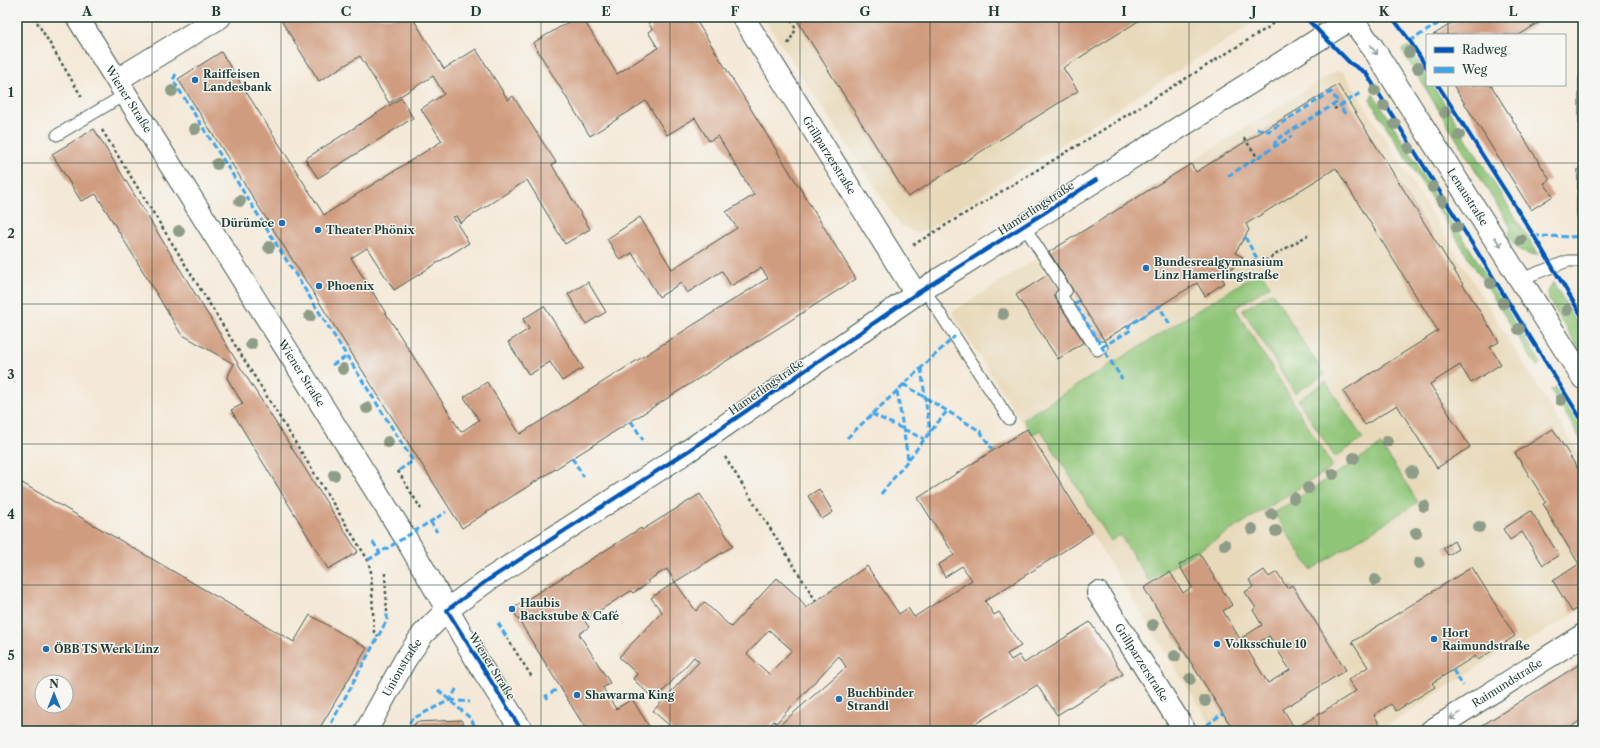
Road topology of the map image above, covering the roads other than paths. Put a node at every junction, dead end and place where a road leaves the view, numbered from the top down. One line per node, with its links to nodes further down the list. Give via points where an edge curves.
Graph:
1 (77, 17): 5 (main road, Wiener Straße)
2 (220, 17): 5 (main road)
3 (743, 17): 10 (main road, Grillparzerstraße)
4 (1352, 18): 7 (main road, Hamerlingstraße); 9 (main road, Lenaustraße, one-way to 9, via 1374,48)
5 (122, 87): 6 (lane, via 92,114); 15 (main road, Wiener Straße, via 405,537)
6 (57, 135)
7 (1024, 226): 10 (main road, Hamerlingstraße); 11 (lane, via 1066,292 1061,295 1096,350)
8 (1583, 262): 9 (lane, via 1568,261)
9 (1521, 279): 12 (main road, Lenaustraße)
10 (920, 292): 13 (lane); 15 (main road, Hamerlingstraße, via 688,451 488,580)
11 (1102, 347)
12 (1583, 378)
13 (1009, 419)
14 (1098, 593): 19 (main road, Grillparzerstraße)
15 (448, 610): 17 (main road, Unionstraße, via 423,634 405,660); 18 (main road, Wiener Straße)
16 (1583, 635): 20 (main road, Raimundstraße, one-way to 20)
17 (366, 731)
18 (522, 731)
19 (1185, 731)
20 (1431, 731)

